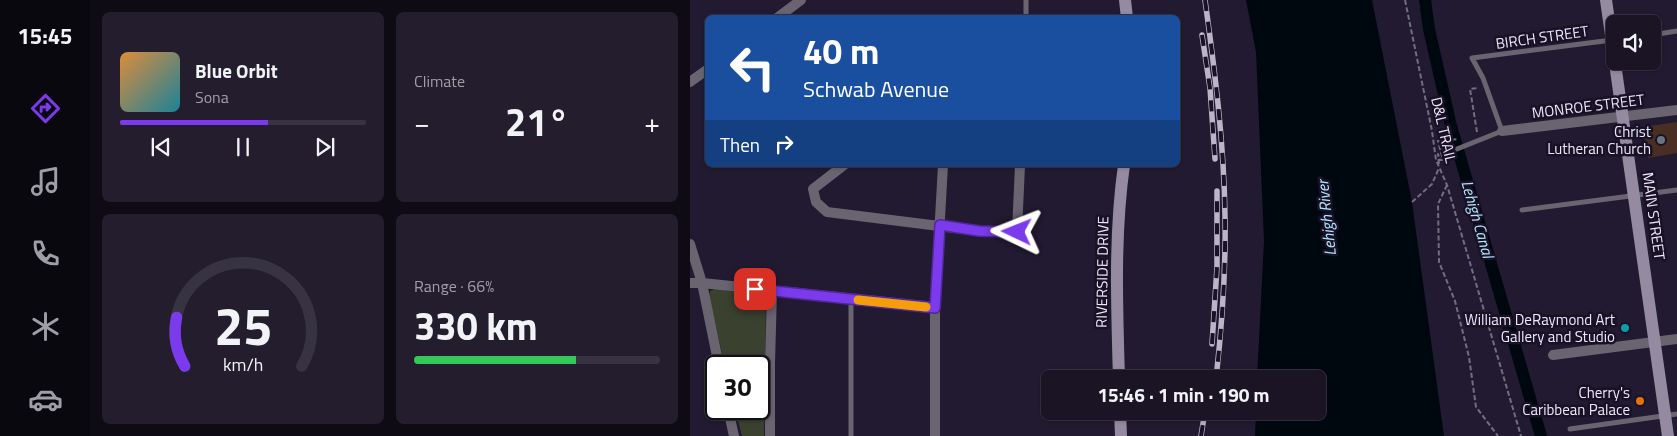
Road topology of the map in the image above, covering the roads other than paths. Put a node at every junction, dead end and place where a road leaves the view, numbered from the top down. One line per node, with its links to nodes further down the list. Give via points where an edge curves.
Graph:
1 (801, 0): 5 (street)
2 (1026, 0): 6 (lane)
3 (1125, 0): 7 (street)
4 (1606, 0): 8 (street, MAIN STREET)
5 (781, 15)
6 (1026, 15)
7 (1127, 15)
8 (1609, 15)
9 (1677, 31): 10 (lane)
10 (1661, 33)
11 (1606, 41): 17 (lane, BIRCH STREET, via 1472,58 1483,78)
12 (1617, 70): 16 (street, MAIN STREET)
13 (705, 71): 14 (street)
14 (690, 82)
15 (1677, 110): 16 (street, MONROE STREET)
16 (1622, 117): 17 (street, MONROE STREET); 24 (street, MAIN STREET)
17 (1502, 131): 18 (lane)
18 (1458, 150)
19 (841, 167): 26 (street, via 813,189 816,202 827,212)
20 (943, 167): 26 (street)
21 (1020, 167): 26 (street, via 1017,232)
22 (1124, 167): 37 (street, RIVERSIDE DRIVE, via 1118,242)
23 (1677, 190): 24 (lane)
24 (1635, 196): 25 (lane); 34 (street, MAIN STREET)
25 (1522, 210)
26 (940, 225): 32 (street)
27 (690, 244): 29 (street)
28 (690, 283): 29 (street)
29 (702, 283): 30 (street); 35 (street)
30 (772, 291): 31 (street); 43 (street)
31 (850, 300): 32 (street); 44 (lane)
32 (935, 308): 45 (street)
33 (1677, 339): 34 (street)
34 (1656, 342): 36 (street); 38 (street, MAIN STREET)
35 (717, 355)
36 (1553, 355)
37 (1119, 370)
38 (1671, 415): 41 (lane); 47 (street, MAIN STREET)
39 (730, 420): 42 (street)
40 (1120, 420): 46 (street)
41 (1570, 429)
42 (734, 436)
43 (770, 436)
44 (851, 436)
45 (935, 436)
46 (1121, 436)
47 (1668, 436)

